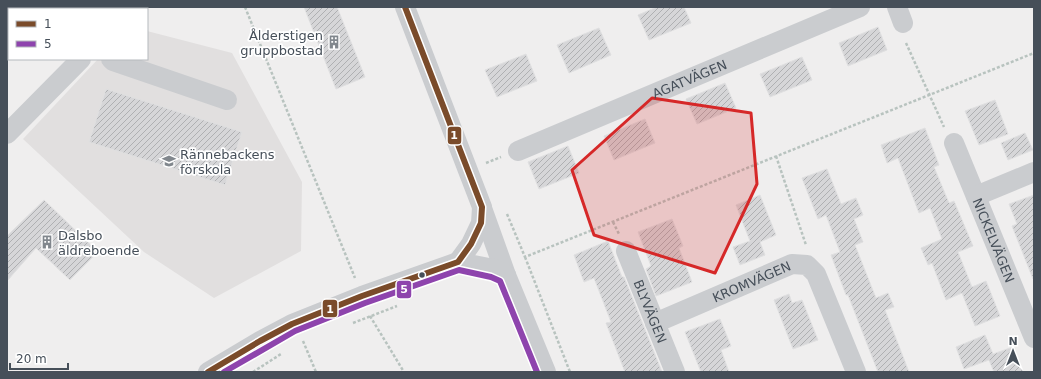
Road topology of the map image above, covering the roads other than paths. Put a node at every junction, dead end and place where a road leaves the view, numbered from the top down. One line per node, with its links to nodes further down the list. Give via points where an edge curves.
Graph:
1 (405, 7): 11 (street)
2 (860, 7): 8 (street, AGATVÄGEN)
3 (80, 60): 6 (street)
4 (112, 60): 5 (street)
5 (226, 100)
6 (7, 134)
7 (954, 143): 10 (street, NICKELVÄGEN)
8 (518, 151)
9 (1034, 172): 10 (street)
10 (976, 196): 16 (street, NICKELVÄGEN)
11 (482, 207): 13 (street, via 481,223 471,244); 14 (street)
12 (626, 250): 15 (street, BLYVÄGEN)
13 (458, 262): 14 (street, via 494,269); 17 (street, via 292,324)
14 (506, 275): 18 (street)
15 (655, 323): 19 (street, BLYVÄGEN); 20 (street, KROMVÄGEN, via 792,264 807,265 816,274)
16 (1034, 338)
17 (208, 372)
18 (546, 372)
19 (675, 372)
20 (856, 372)

